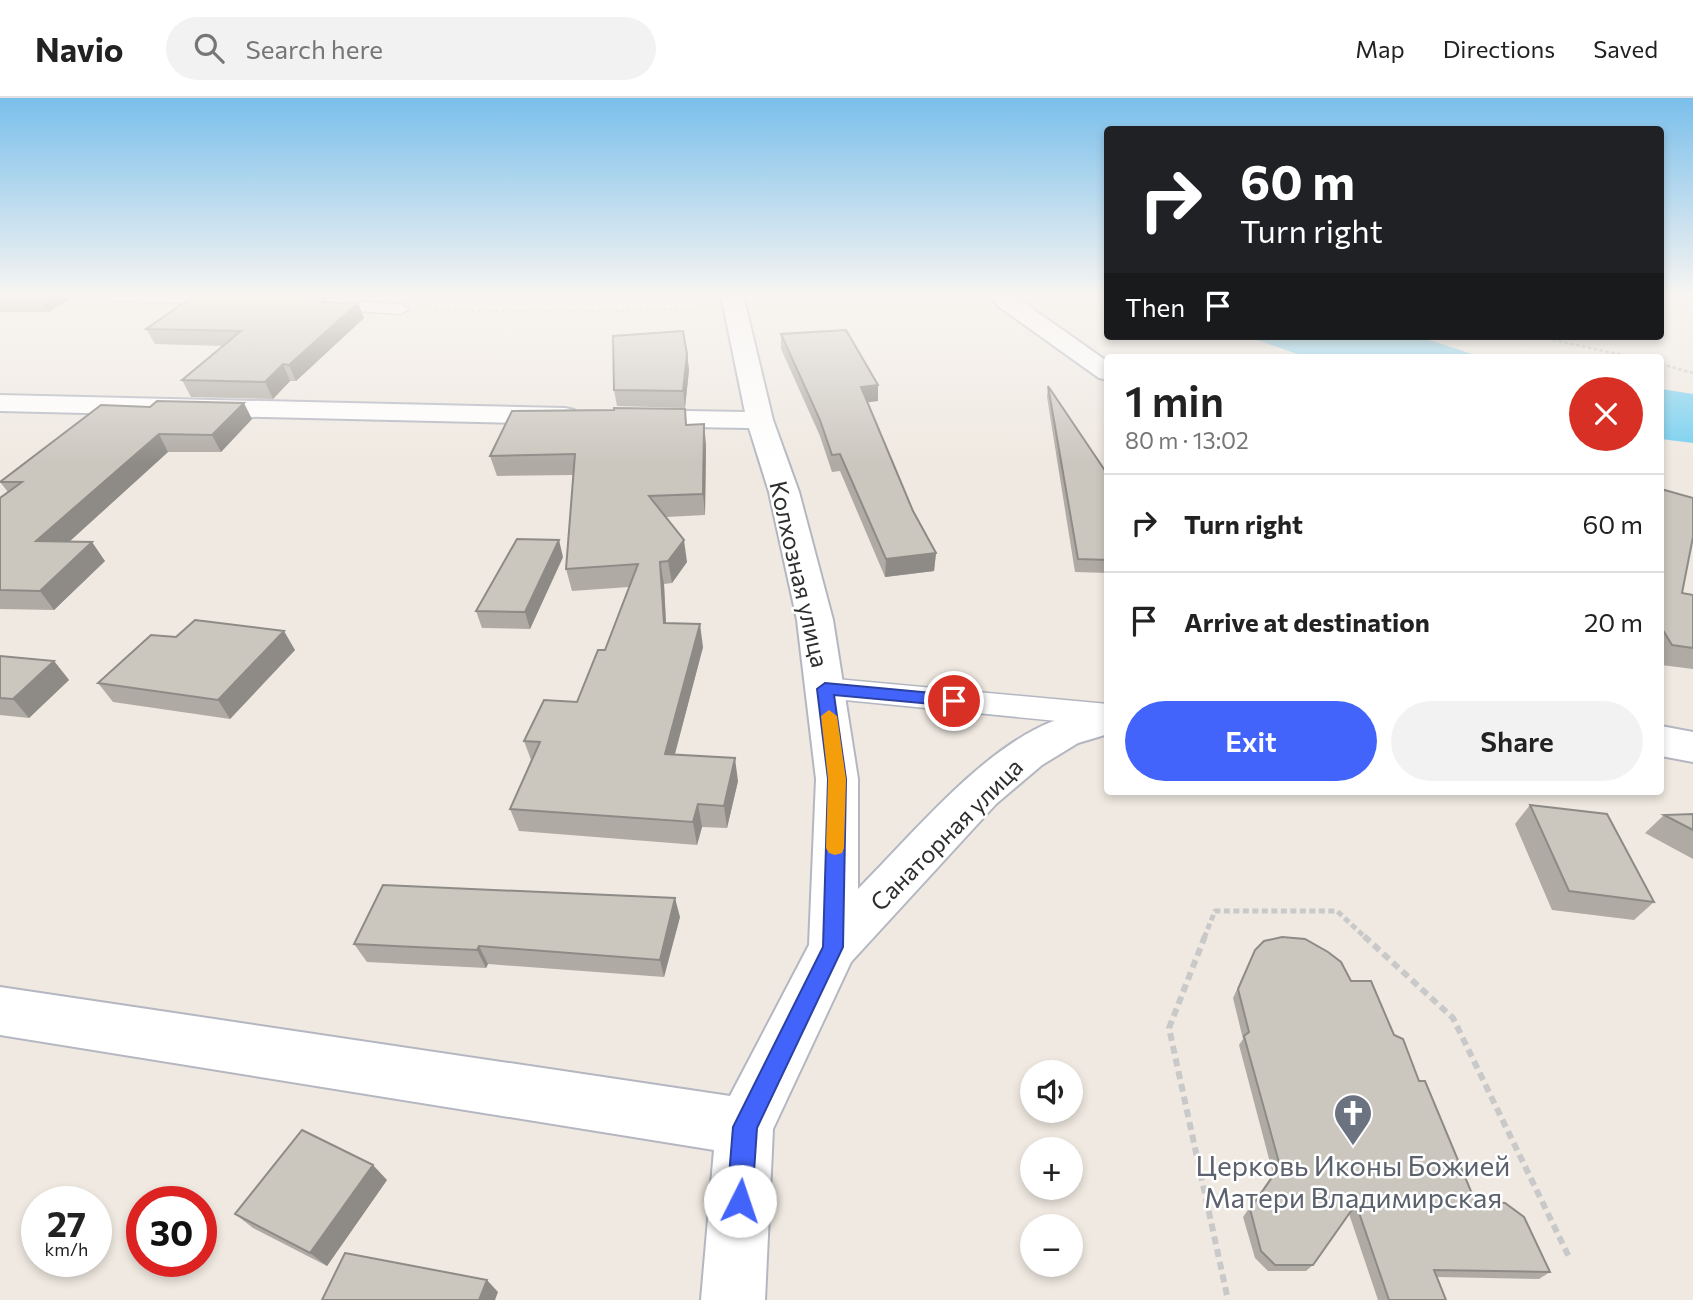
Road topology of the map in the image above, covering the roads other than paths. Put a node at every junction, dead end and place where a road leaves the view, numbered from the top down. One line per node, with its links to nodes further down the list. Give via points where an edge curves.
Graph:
1 (744, 351): 7 (street, Колхозная улица)
2 (1077, 351): 3 (street)
3 (1104, 370)
4 (0, 403): 5 (street)
5 (586, 416)
6 (613, 417): 7 (street)
7 (760, 420): 8 (street, Колхозная улица, via 788,505 815,620)
8 (825, 689): 9 (lane); 13 (street, Колхозная улица, via 837,779)
9 (1104, 717)
10 (1104, 718): 13 (street, Санаторная улица, via 1064,733 981,792)
11 (1664, 742): 12 (street)
12 (1693, 747)
13 (833, 947): 15 (street, Колхозная улица)
14 (0, 1011): 15 (street)
15 (745, 1127): 16 (street, Колхозная улица)
16 (733, 1300)

